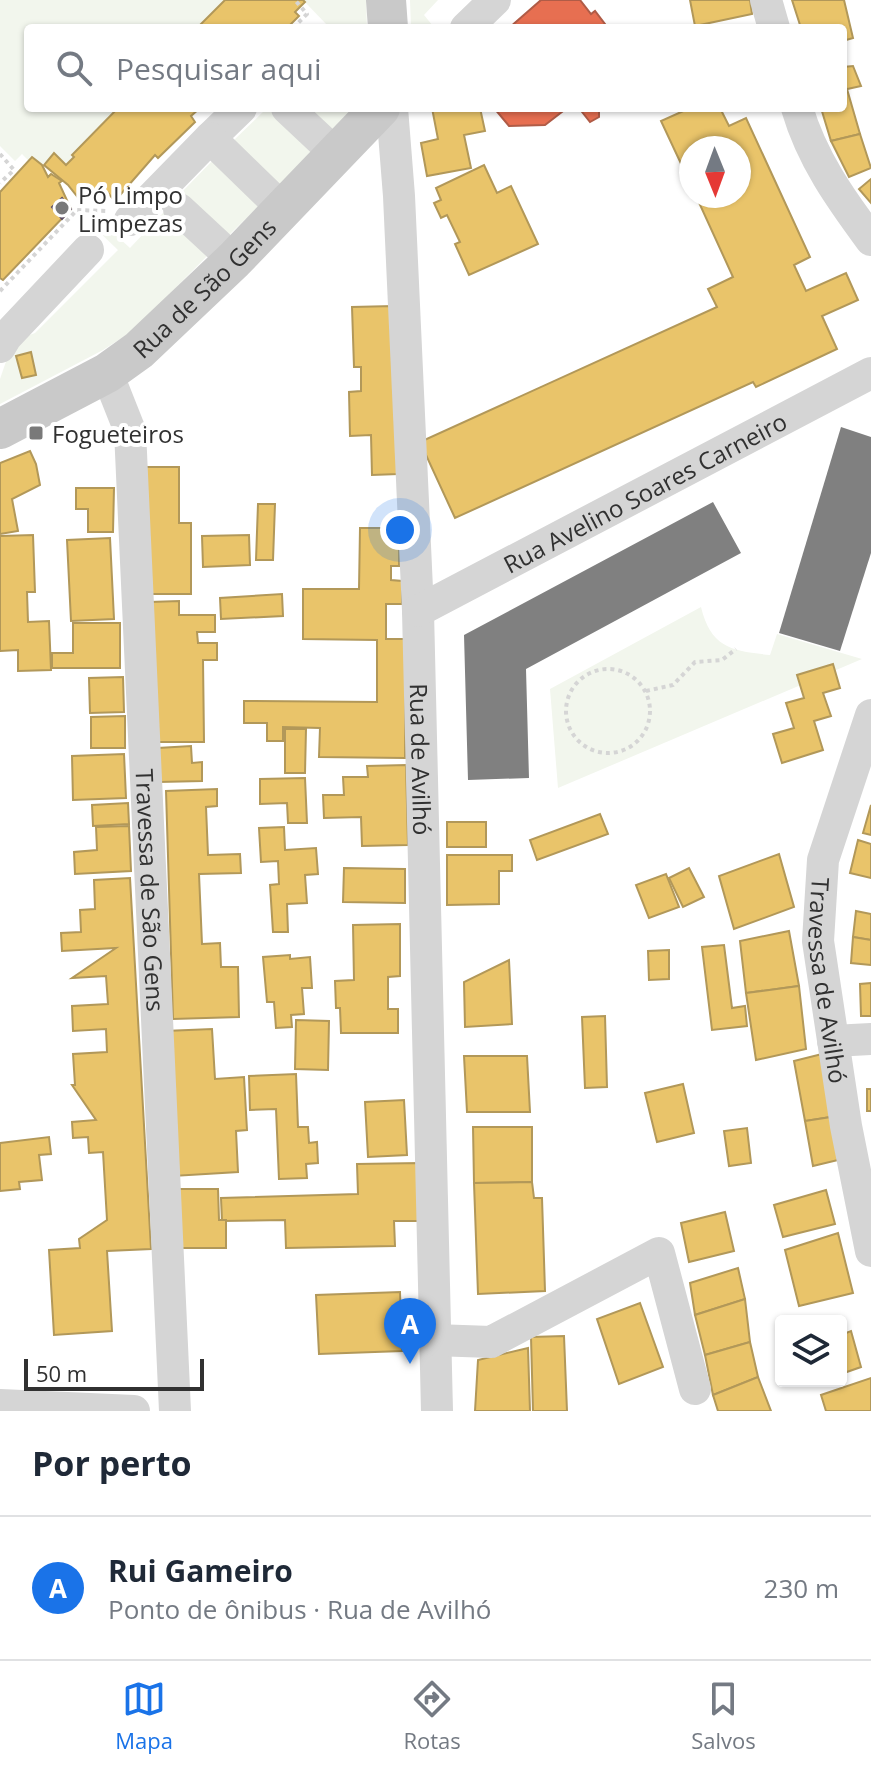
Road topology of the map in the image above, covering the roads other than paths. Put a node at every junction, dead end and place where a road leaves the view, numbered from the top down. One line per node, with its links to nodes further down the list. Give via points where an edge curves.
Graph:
1 (386, 0): 4 (main road)
2 (495, 0): 5 (street)
3 (766, 0): 6 (street)
4 (388, 24)
5 (470, 24)
6 (773, 24)
7 (237, 112): 12 (street)
8 (291, 112): 13 (street)
9 (376, 112): 13 (main road, Rua de São Gens)
10 (392, 112): 24 (street, Rua de Avilhó)
11 (799, 112): 17 (street, via 832,187)
12 (210, 138): 15 (street); 16 (street)
13 (336, 154): 15 (main road, Rua de São Gens)
14 (179, 209): 19 (street)
15 (283, 209): 19 (main road, Rua de São Gens)
16 (120, 216)
17 (871, 240)
18 (73, 257): 20 (street)
19 (234, 260): 21 (main road, Rua de São Gens, via 154,338)
20 (0, 347)
21 (107, 373): 23 (main road, Rua de São Gens); 33 (street, Travessa de São Gens, via 130,431)
22 (871, 373): 24 (street, Rua Avelino Soares Carneiro)
23 (0, 429)
24 (418, 611): 29 (street, Rua de Avilhó)
25 (871, 715): 27 (street, Travessa de Avilhó, via 823,860 818,941)
26 (871, 1039): 27 (street)
27 (833, 1041): 28 (street, Travessa de Avilhó)
28 (871, 1251)
29 (434, 1340): 30 (street, via 491,1342 659,1253); 34 (street, Rua de Avilhó)
30 (695, 1389)
31 (0, 1405): 32 (street)
32 (134, 1411)
33 (175, 1411)
34 (437, 1411)

